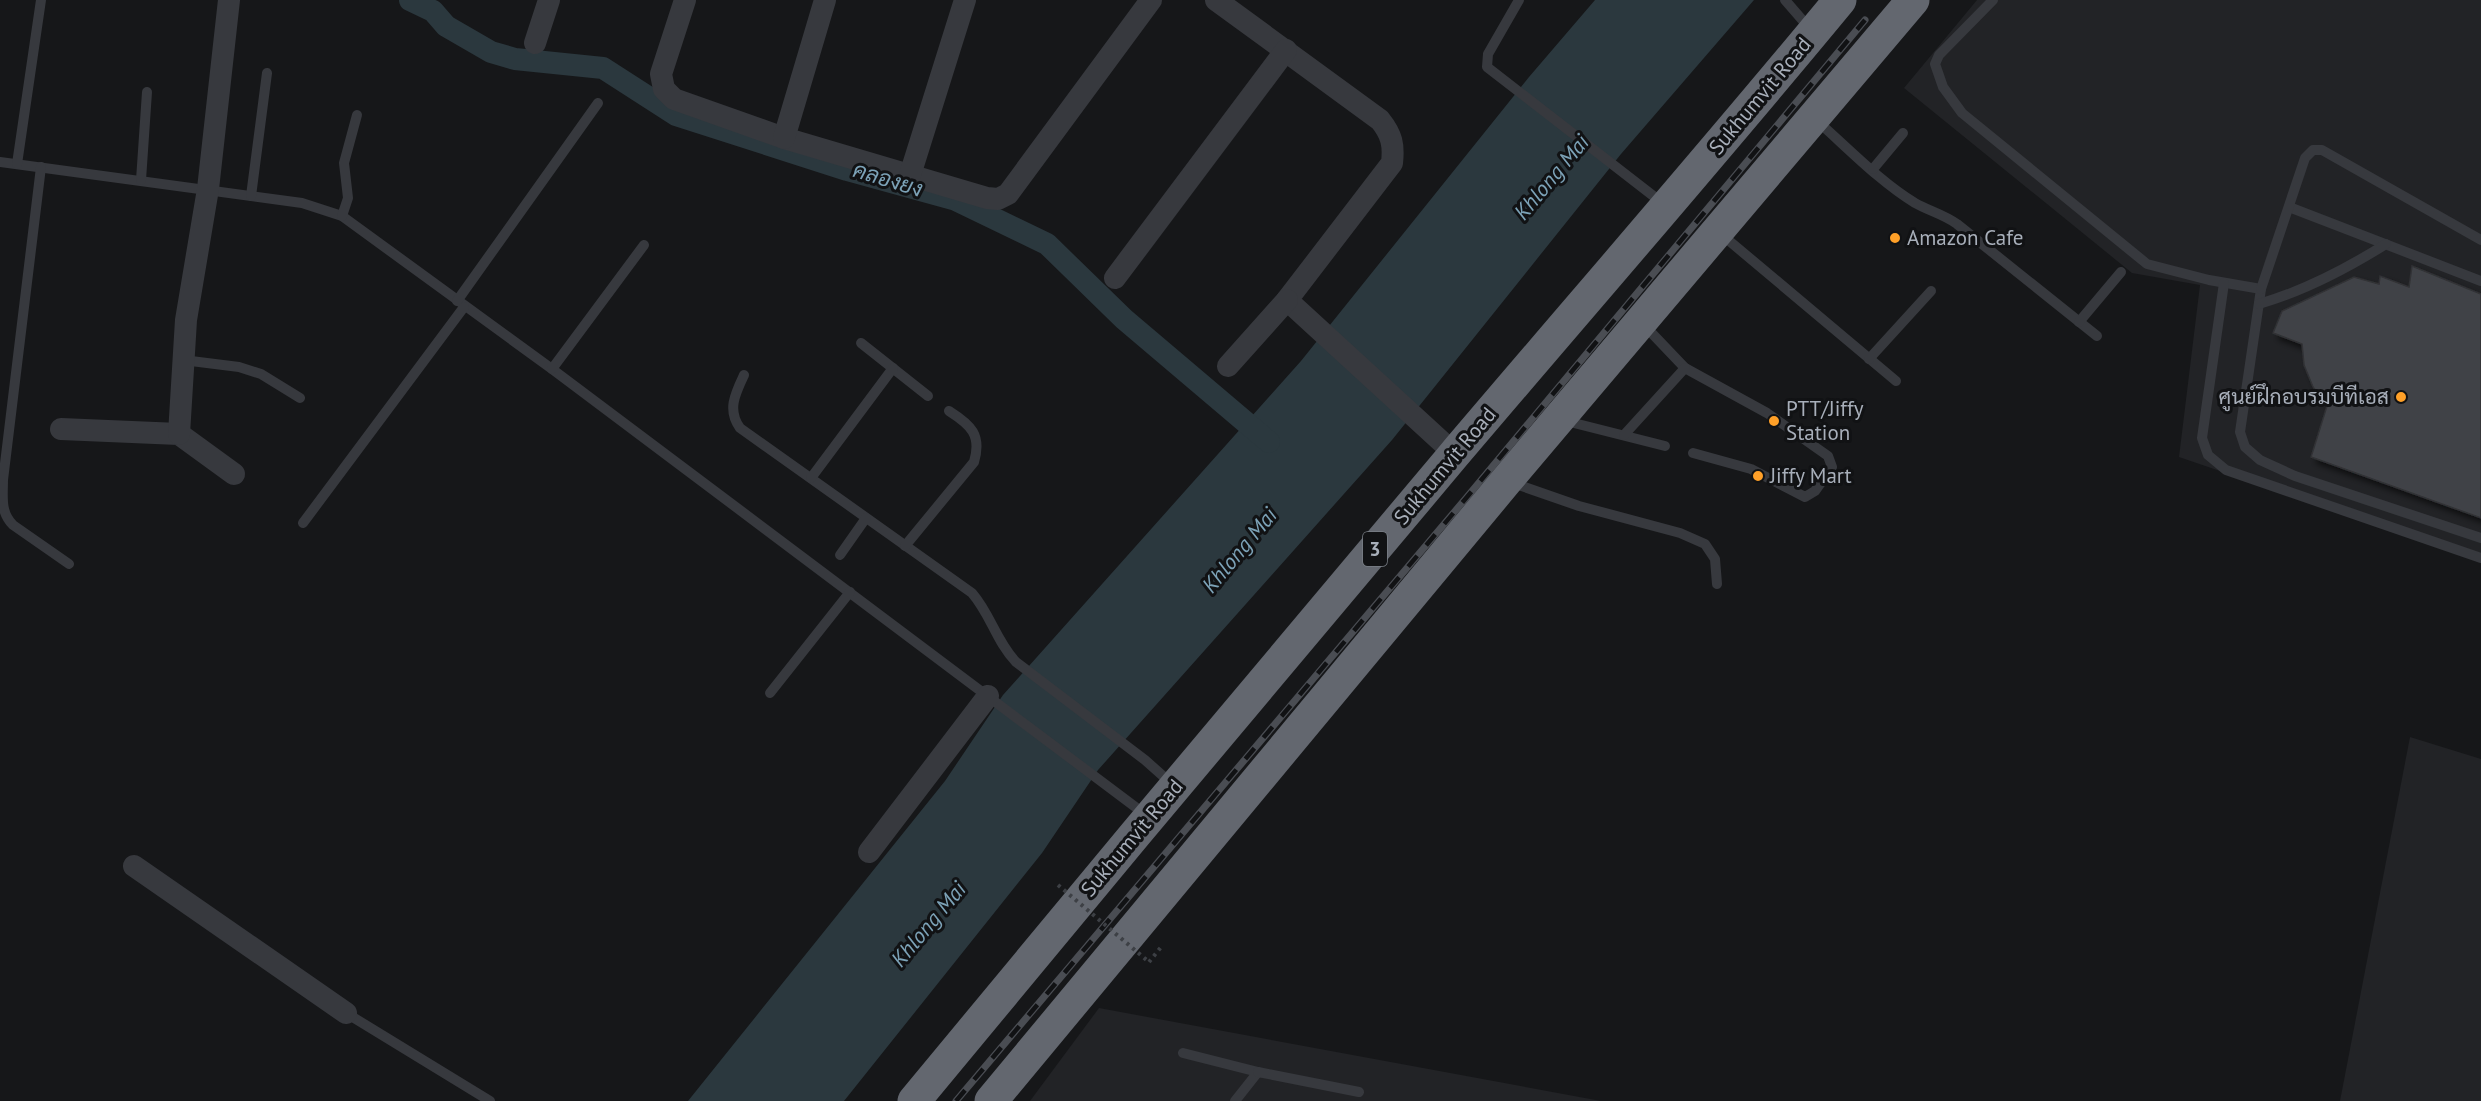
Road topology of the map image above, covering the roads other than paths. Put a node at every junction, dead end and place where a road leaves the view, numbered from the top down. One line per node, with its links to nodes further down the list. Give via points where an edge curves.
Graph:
1 (41, 0): 25 (lane)
2 (229, 0): 30 (street)
3 (549, 0): 15 (street)
4 (685, 0): 23 (street, via 661,74 664,89 674,99)
5 (825, 0): 23 (street)
6 (965, 0): 28 (street)
7 (1151, 0): 28 (street, via 1008,194 998,199 987,198)
8 (1216, 0): 16 (street)
9 (1519, 0): 32 (lane, via 1488,54 1487,67)
10 (1785, 0): 14 (lane)
11 (1840, 0): 14 (highway, Sukhumvit Road / 3)
12 (1913, 0): 21 (highway)
13 (1993, 0): 42 (lane, via 1939,56 1936,72 1962,113 2147,264)
14 (1813, 33): 32 (highway, Sukhumvit Road / 3)
15 (535, 43)
16 (1286, 50): 40 (street); 45 (street, via 1380,120 1394,146 1392,163)
17 (267, 73): 31 (lane)
18 (147, 92): 29 (lane)
19 (598, 103): 46 (lane)
20 (357, 115): 34 (lane, via 344,163 348,198)
21 (1815, 119): 27 (lane); 35 (highway)
22 (1903, 133): 27 (lane)
23 (784, 138): 28 (street)
24 (0, 162): 25 (lane)
25 (17, 164): 26 (lane)
26 (41, 167): 29 (lane); 72 (lane)
27 (1874, 169): 49 (lane, via 1917,204 1957,224)
28 (910, 175)
29 (141, 180): 30 (lane)
30 (208, 189): 31 (lane); 53 (street)
31 (251, 196): 34 (lane, via 302,203)
32 (1667, 207): 69 (highway, Sukhumvit Road / 3)
33 (2289, 207): 36 (lane, via 2305,158 2313,150 2322,150); 37 (lane); 43 (lane)
34 (342, 216): 46 (lane)
35 (1718, 232): 48 (highway); 52 (lane)
36 (2481, 240)
37 (2386, 244): 41 (lane); 47 (lane, via 2353,265)
38 (645, 245): 57 (lane)
39 (2121, 272): 49 (lane)
40 (1115, 278)
41 (2481, 281)
42 (2224, 283): 43 (lane); 79 (lane, via 2203,420 2203,446 2213,462 2318,503)
43 (2261, 289): 47 (lane)
44 (1931, 291): 52 (lane)
45 (1287, 300): 54 (street); 69 (street)
46 (461, 304): 57 (lane); 75 (lane)
47 (2259, 304): 76 (lane, via 2240,432 2245,447 2260,460 2295,476)
48 (1641, 322): 56 (lane); 63 (highway)
49 (2079, 322): 50 (lane)
50 (2097, 336)
51 (861, 343): 55 (lane)
52 (1869, 359): 59 (lane)
53 (182, 360): 61 (lane, via 239,367 261,374); 65 (street)
54 (1228, 366)
55 (893, 368): 60 (lane); 71 (lane)
56 (1685, 368): 66 (lane); 68 (lane, via 1767,413 1828,456 1832,467 1815,491 1805,497 1751,470)
57 (552, 369): 82 (lane)
58 (744, 375): 71 (lane, via 732,406 732,417 740,428)
59 (1896, 381)
60 (928, 396)
61 (300, 398)
62 (949, 411): 77 (lane, via 965,421 975,434 978,446 974,462)
63 (1559, 419): 66 (lane); 73 (highway)
64 (61, 429): 65 (street)
65 (179, 434): 70 (street)
66 (1624, 435): 67 (lane)
67 (1665, 446)
68 (1693, 453)
69 (1455, 454): 85 (highway, Sukhumvit Road / 3)
70 (234, 474)
71 (811, 478): 74 (lane)
72 (1, 480): 80 (lane, via 5,517)
73 (1506, 481): 81 (lane, via 1579,506 1680,532 1706,544 1715,559); 95 (highway)
74 (866, 518): 77 (lane); 78 (lane)
75 (303, 523)
76 (2481, 538)
77 (905, 546): 85 (lane, via 972,593 989,616 1003,648 1016,662)
78 (840, 555)
79 (2481, 558)
80 (69, 564)
81 (1717, 584)
82 (850, 592): 83 (lane); 84 (lane)
83 (770, 693)
84 (991, 698): 86 (lane); 87 (street)
85 (1174, 786): 86 (highway, Sukhumvit Road / 3)
86 (1149, 817): 94 (highway, Sukhumvit Road / 3)
87 (869, 852)
88 (134, 866): 89 (street)
89 (346, 1013): 93 (lane)
90 (1184, 1053): 91 (lane)
91 (1258, 1072): 92 (lane); 96 (lane)
92 (1359, 1092)
93 (490, 1101)
94 (914, 1101)
95 (991, 1101)
96 (1235, 1101)

